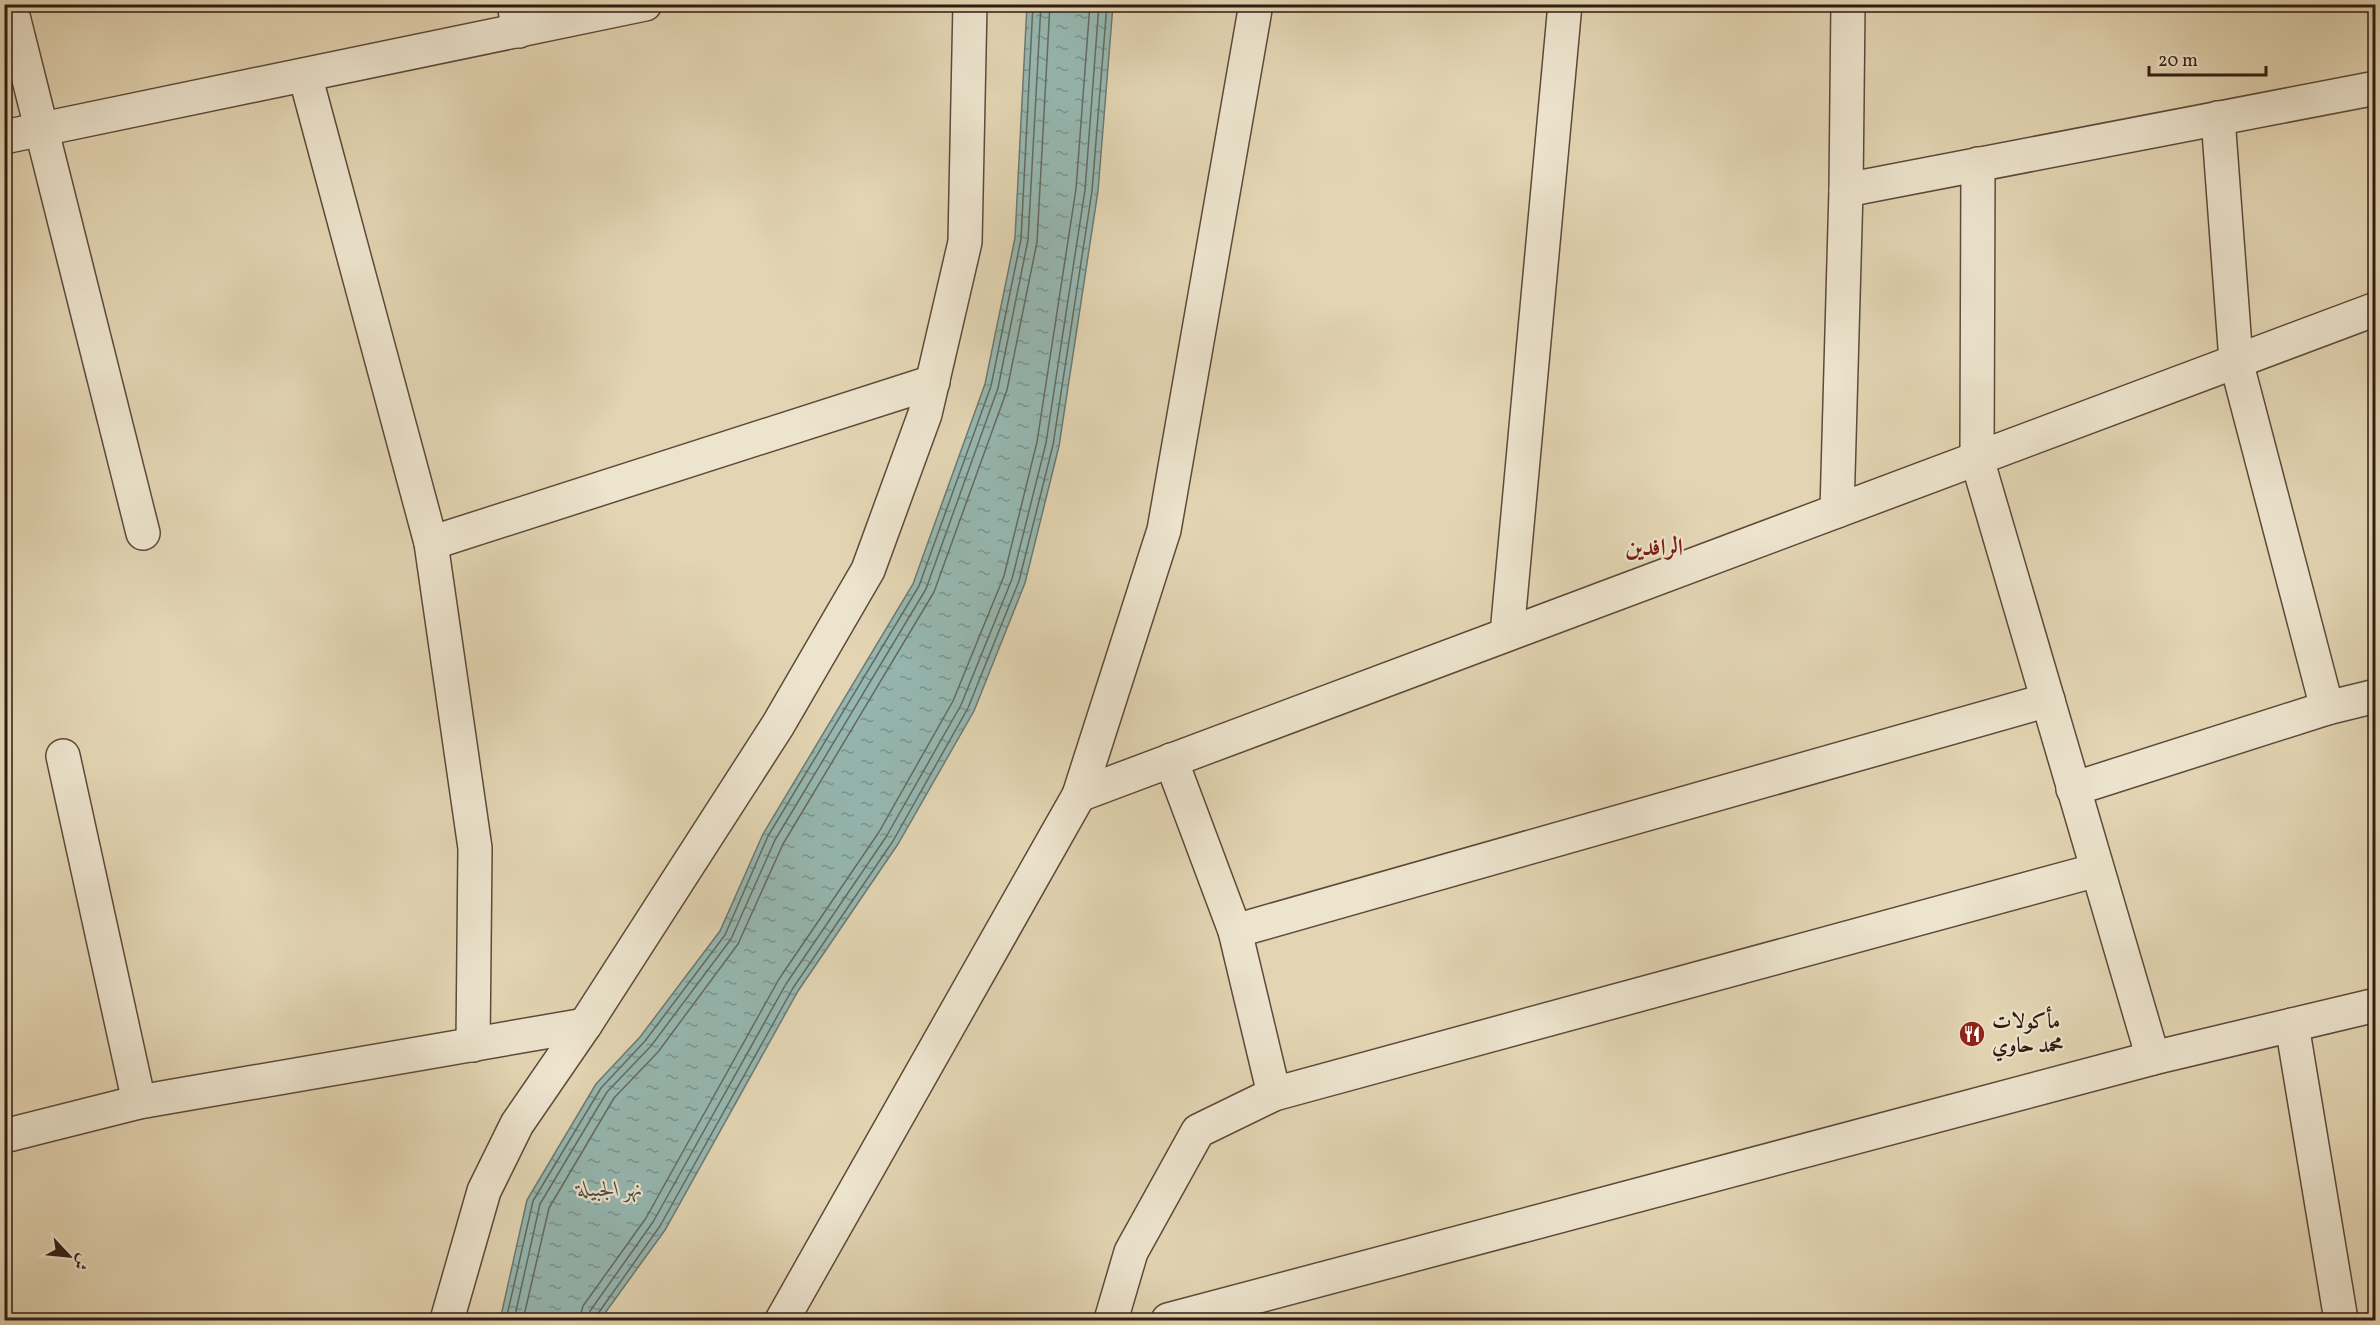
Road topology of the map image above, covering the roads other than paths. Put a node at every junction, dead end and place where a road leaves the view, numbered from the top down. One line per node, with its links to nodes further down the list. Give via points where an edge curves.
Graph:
1 (10, 4): 11 (street)
2 (645, 4): 7 (street)
3 (970, 4): 17 (street, via 965,242)
4 (1256, 4): 29 (street, via 1164,530)
5 (1565, 4): 22 (street)
6 (1848, 4): 14 (street)
7 (516, 18): 8 (street)
8 (305, 75): 11 (street); 21 (street)
9 (2376, 87): 10 (street)
10 (2218, 118): 13 (street); 16 (street)
11 (40, 129): 12 (street); 20 (street)
12 (4, 137)
13 (1978, 164): 14 (street); 18 (street)
14 (1846, 190): 19 (street)
15 (2376, 309): 16 (street)
16 (2236, 362): 18 (street); 25 (street)
17 (933, 382): 21 (street); 33 (street, via 868,570 778,725)
18 (1977, 459): 19 (street); 24 (street)
19 (1837, 511): 22 (street)
20 (143, 532)
21 (431, 543): 35 (street, via 475,849)
22 (1507, 634): 27 (street)
23 (2376, 696): 25 (street)
24 (2048, 700): 28 (street); 31 (street)
25 (2327, 708): 28 (street)
26 (63, 756): 38 (street)
27 (1172, 760): 29 (street); 31 (street)
28 (2073, 789): 30 (street)
29 (1079, 795): 41 (street)
30 (2097, 870): 36 (street); 37 (street)
31 (1235, 931): 37 (street)
32 (2376, 1005): 34 (street)
33 (585, 1025): 35 (street); 40 (street, via 517,1124 484,1191)
34 (2292, 1025): 36 (street); 44 (street)
35 (473, 1045): 38 (street)
36 (2153, 1058): 43 (street)
37 (1274, 1094): 42 (street, via 1198,1131 1131,1252)
38 (139, 1102): 39 (street)
39 (4, 1136)
40 (447, 1320)
41 (782, 1320)
42 (1111, 1320)
43 (1168, 1320)
44 (2341, 1320)

